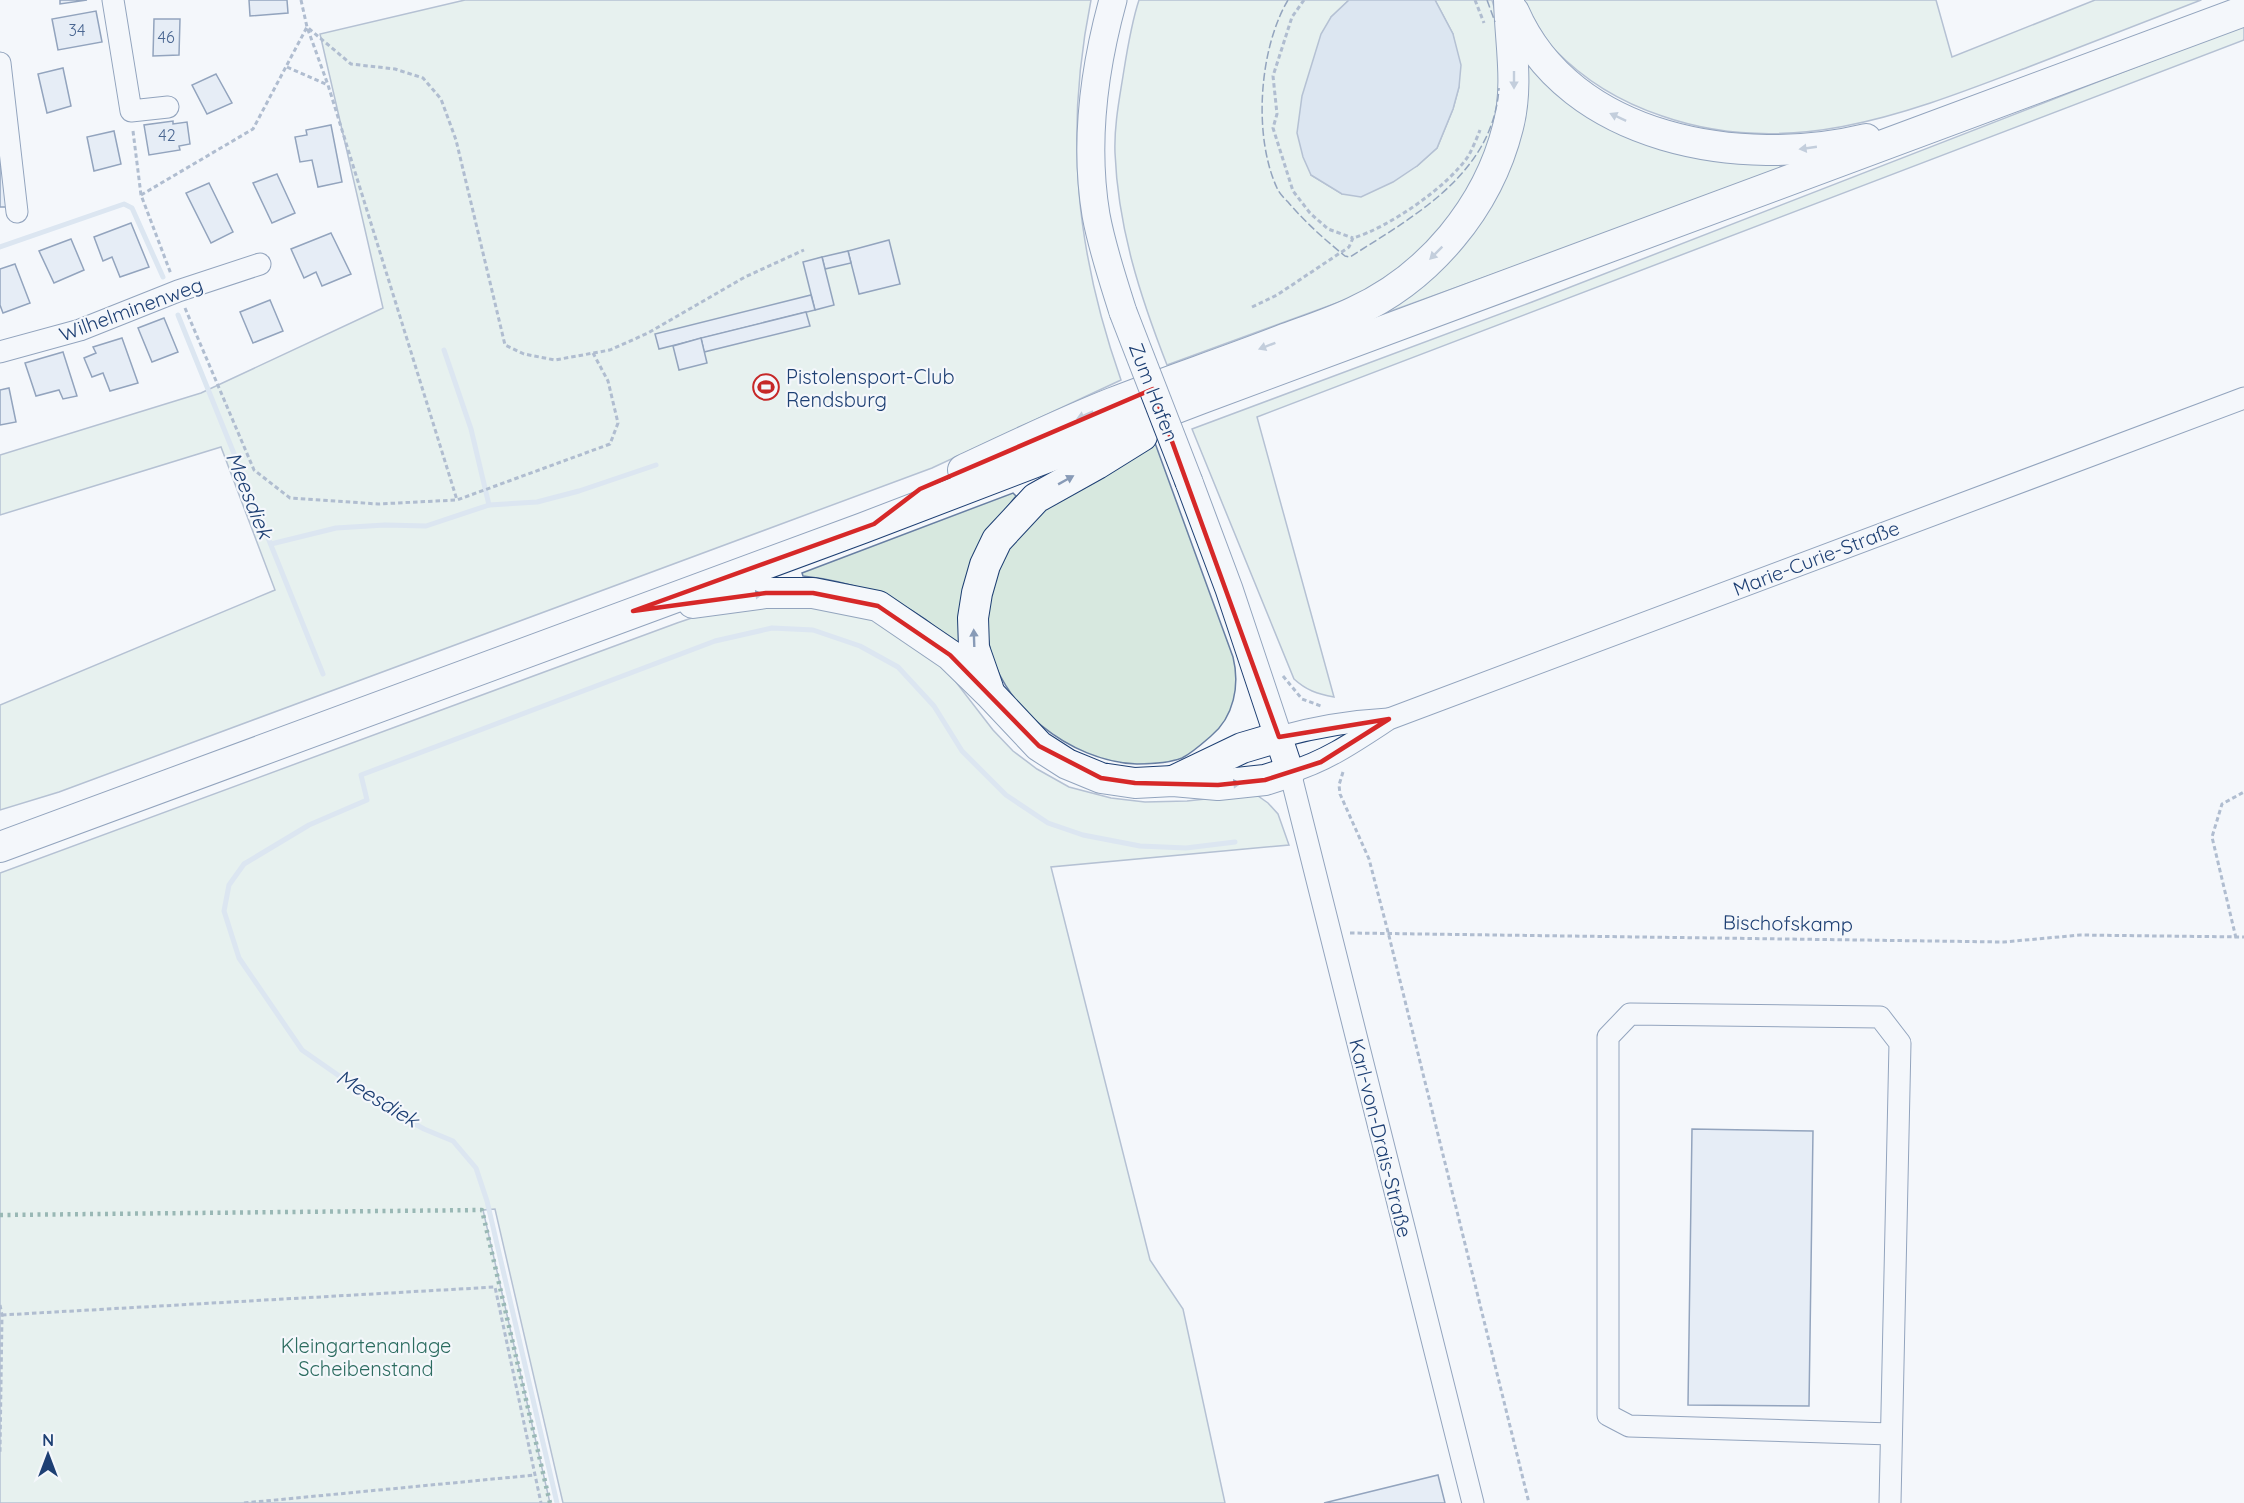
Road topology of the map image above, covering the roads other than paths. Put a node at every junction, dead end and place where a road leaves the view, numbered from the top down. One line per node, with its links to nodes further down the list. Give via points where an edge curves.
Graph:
1 (113, 0): 6 (street, via 131,111)
2 (1113, 0): 17 (main road, Zum Hafen, bridge, via 1097,67 1092,111 1092,171 1106,261 1229,589)
3 (1509, 0): 7 (highway, one-way to 3, via 1862,140 1795,150 1744,150 1690,141 1629,122 1562,81 1524,36); 13 (highway, one-way to 13, via 1514,99 1498,160 1469,214 1445,245 1409,279 1355,312 1111,404 920,489)
4 (2244, 11): 7 (highway)
5 (0, 63): 8 (street)
6 (168, 107)
7 (1988, 108): 12 (highway)
8 (17, 212)
9 (260, 264): 10 (street, Wilhelminenweg, via 80,330)
10 (0, 352)
11 (2244, 398): 16 (street, Marie-Curie-Straße)
12 (1200, 399): 13 (highway); 15 (highway, one-way to 12, via 974,648 973,618 985,565 997,540 1036,498)
13 (874, 524): 14 (highway)
14 (633, 612): 15 (highway, one-way to 15, via 766,593 813,593 878,606 950,656); 20 (highway)
15 (990, 694): 19 (highway, via 1039,746 1067,764 1101,778 1135,783)
16 (1389, 719): 17 (street, Marie-Curie-Straße, via 1350,722); 18 (street, Marie-Curie-Straße, via 1333,756)
17 (1279, 737): 18 (main road, Zum Hafen); 19 (highway, via 1234,751)
18 (1290, 772): 19 (highway, one-way to 18, via 1240,784); 24 (street, Karl-von-Drais-Straße)
19 (1173, 781)
20 (58, 826): 21 (highway); 22 (highway)
21 (0, 827)
22 (0, 847)
23 (1891, 1434): 23 (street, via 1629,1426 1608,1415 1608,1037 1630,1014 1880,1017 1900,1043); 25 (street)
24 (1473, 1503)
25 (1890, 1503)

